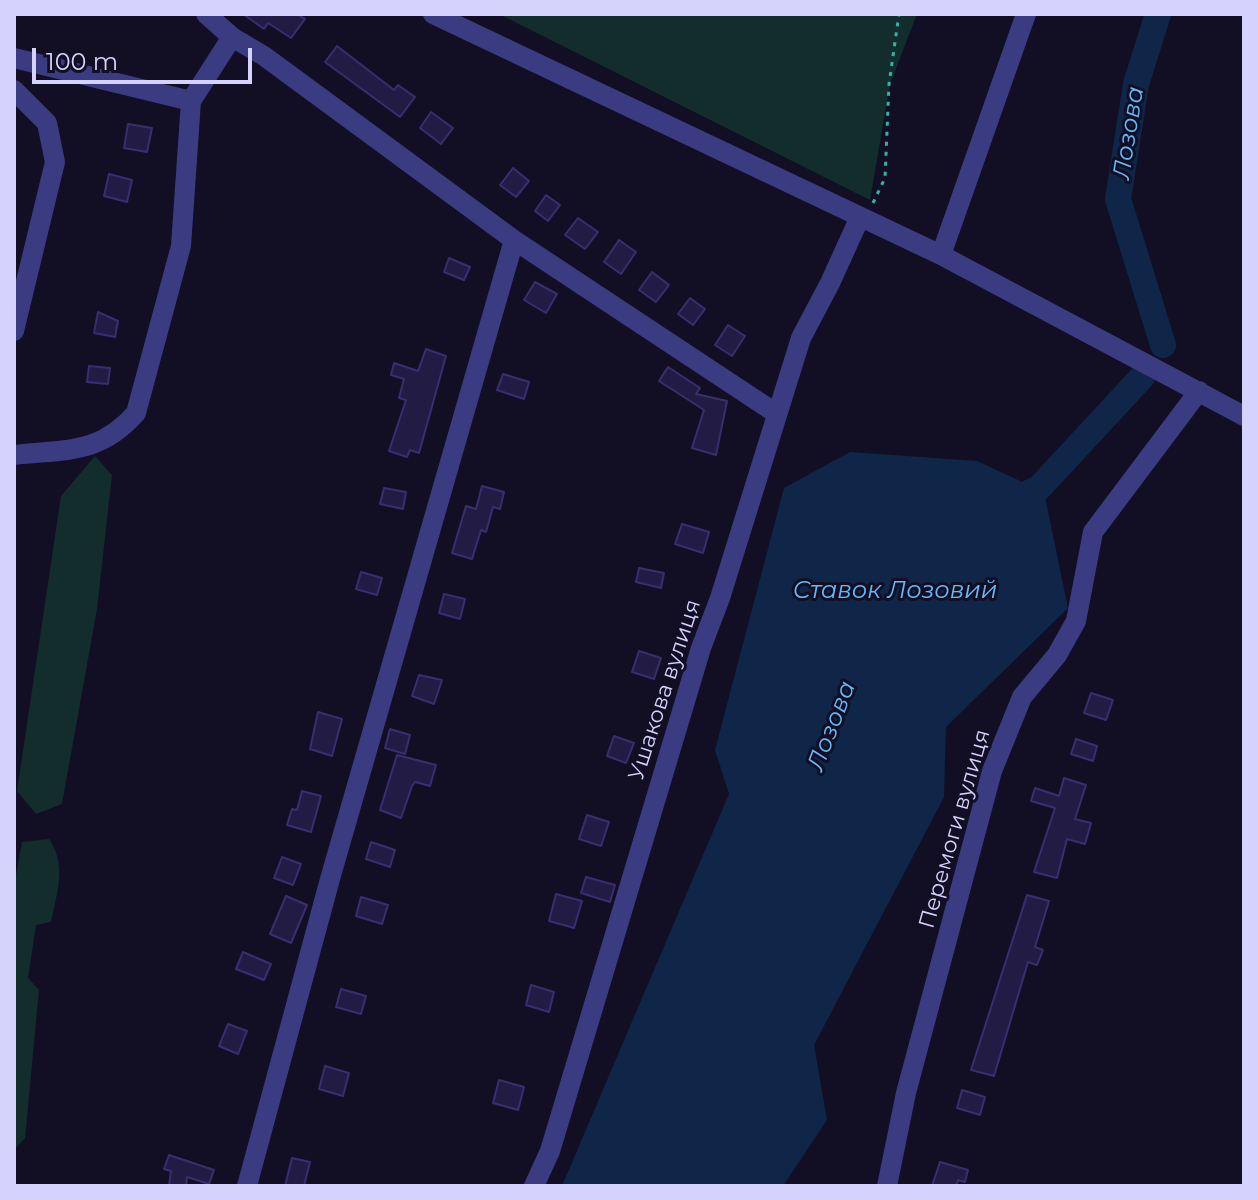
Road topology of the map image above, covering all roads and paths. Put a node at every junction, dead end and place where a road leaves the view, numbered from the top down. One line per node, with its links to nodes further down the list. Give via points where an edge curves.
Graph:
1 (206, 14): 5 (street)
2 (433, 14): 9 (street)
3 (899, 14): 9 (path, via 889,84 885,178)
4 (1026, 14): 11 (street)
5 (232, 37): 8 (street); 10 (street)
6 (14, 58): 8 (street)
7 (14, 90): 12 (street, via 47,123 55,162)
8 (191, 101): 16 (street, via 181,246 136,413 95,446)
9 (863, 218): 11 (street); 14 (street, Ушакова вулиця, via 801,338)
10 (514, 240): 14 (street); 17 (street)
11 (941, 255): 13 (street)
12 (14, 331)
13 (1199, 391): 15 (street); 19 (street, Перемоги вулиця, via 1093,532 1076,621 1057,655 1022,697 992,771 906,1093)
14 (777, 414): 18 (street, Ушакова вулиця, via 550,1151)
15 (1244, 416)
16 (14, 455)
17 (247, 1186)
18 (534, 1186)
19 (887, 1186)

